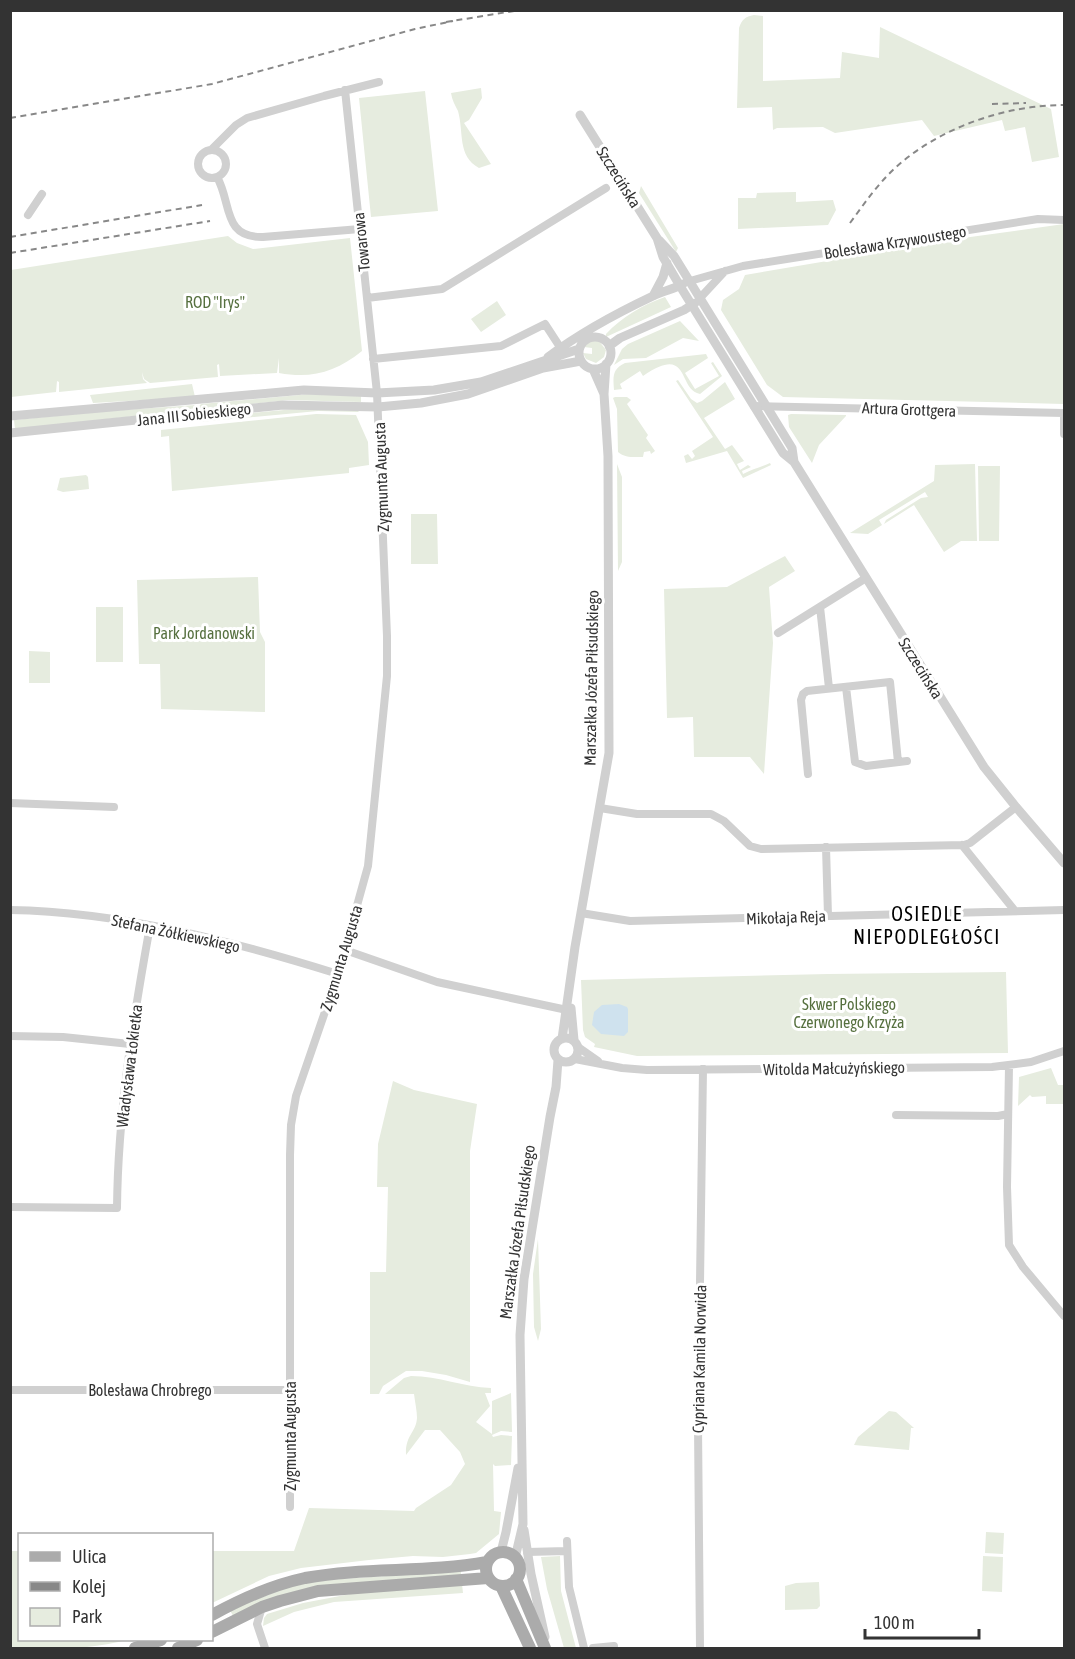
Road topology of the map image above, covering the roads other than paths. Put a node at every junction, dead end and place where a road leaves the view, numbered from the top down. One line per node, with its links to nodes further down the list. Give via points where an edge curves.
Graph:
1 (379, 82): 2 (street)
2 (345, 90): 4 (street, via 241,121); 10 (street, Towarowa)
3 (580, 115): 11 (street, Szczecińska)
4 (211, 150): 5 (street, via 225,159 225,168); 5 (street, via 201,155 199,167 205,176)
5 (217, 177): 10 (street, via 231,221 248,236)
6 (606, 188): 17 (street, via 442,289)
7 (42, 194): 8 (street)
8 (28, 215)
9 (1065, 220): 13 (street, Bolesława Krzywoustego, via 1038,219)
10 (360, 229): 17 (street, Towarowa)
11 (657, 238): 12 (street, Szczecińska); 14 (street, Szczecińska, via 671,251)
12 (667, 263): 15 (street, Szczecińska); 16 (street)
13 (726, 270): 14 (street, Bolesława Krzywoustego); 18 (street)
14 (690, 281): 15 (street, Jana III Sobieskiego); 18 (street, Szczecińska)
15 (680, 286): 16 (street, Jana III Sobieskiego); 19 (street, Szczecińska)
16 (653, 296): 20 (street, Jana III Sobieskiego)
17 (367, 298): 25 (street, Towarowa)
18 (700, 298): 19 (street); 32 (street, Szczecińska)
19 (693, 306): 22 (street); 33 (street, Szczecińska)
20 (618, 314): 21 (street, Jana III Sobieskiego); 23 (street, Jana III Sobieskiego)
21 (598, 337): 22 (street); 24 (street, via 588,338)
22 (609, 346): 28 (street)
23 (560, 347): 25 (street, via 545,324 501,346); 26 (street, Jana III Sobieskiego)
24 (579, 350): 26 (street, Jana III Sobieskiego); 27 (street)
25 (373, 359): 30 (street, Towarowa)
26 (543, 360): 30 (street, Jana III Sobieskiego, via 481,382 415,392)
27 (581, 361): 29 (street); 34 (street, Jana III Sobieskiego, via 543,368 494,387 447,399)
28 (606, 364): 29 (street); 31 (street, Marszałka Józefa Piłsudskiego)
29 (593, 369): 31 (street, Marszałka Józefa Piłsudskiego)
30 (377, 393): 34 (street); 36 (street, Jana III Sobieskiego, via 304,390)
31 (604, 394): 51 (street, Marszałka Józefa Piłsudskiego, via 610,731)
32 (766, 405): 33 (street, Artura Grottgera); 35 (street, Artura Grottgera); 39 (street, Szczecińska, via 792,448)
33 (754, 406): 39 (street, Szczecińska, via 783,453)
34 (378, 407): 37 (street, Jana III Sobieskiego, via 283,405); 61 (street, Zygmunta Augusta, via 387,676 369,857)
35 (1064, 413): 38 (street)
36 (10, 416)
37 (10, 434)
38 (1065, 434)
39 (794, 462): 40 (street, Szczecińska)
40 (866, 578): 41 (street); 50 (street, Szczecińska, via 984,767)
41 (820, 607): 42 (street); 44 (street)
42 (778, 633)
43 (846, 687): 44 (street); 46 (street, via 855,762 866,766); 46 (street, via 890,682)
44 (829, 688): 47 (street, via 807,691 802,696)
45 (907, 761): 46 (street)
46 (898, 762)
47 (808, 774)
48 (10, 803): 49 (street)
49 (114, 807)
50 (1016, 807): 52 (street, via 969,844); 54 (street, Szczecińska)
51 (600, 808): 53 (street, via 640,814 707,813 724,821 750,846); 58 (street, Marszałka Józefa Piłsudskiego)
52 (962, 845): 53 (street); 57 (street)
53 (826, 847): 59 (street)
54 (1065, 863)
55 (10, 910): 60 (street, Stefana Żółkiewskiego, via 78,914)
56 (1065, 910): 57 (street, Mikołaja Reja)
57 (1015, 911): 59 (street, Mikołaja Reja)
58 (581, 913): 59 (street, Mikołaja Reja, via 624,921); 63 (street, Marszałka Józefa Piłsudskiego)
59 (828, 916)
60 (150, 926): 62 (street, Stefana Żółkiewskiego); 67 (street, Władysława Łokietka)
61 (345, 950): 62 (street, Zygmunta Augusta); 64 (street, via 437,982)
62 (338, 974): 81 (street, Zygmunta Augusta, via 299,1084 292,1116)
63 (569, 996): 64 (street, Marszałka Józefa Piłsudskiego); 68 (street, Marszałka Józefa Piłsudskiego)
64 (567, 1010): 66 (street, Marszałka Józefa Piłsudskiego)
65 (10, 1036): 67 (street)
66 (562, 1039): 68 (street); 70 (street, via 554,1049)
67 (130, 1044): 78 (street, Władysława Łokietka, via 120,1129 117,1208)
68 (576, 1044): 71 (street, via 579,1052); 72 (street, Witolda Małcużyńskiego)
69 (1065, 1051): 73 (street, Witolda Małcużyńskiego)
70 (558, 1060): 71 (street); 75 (street, Marszałka Józefa Piłsudskiego)
71 (572, 1061): 72 (street, Witolda Małcużyńskiego); 75 (street, Marszałka Józefa Piłsudskiego)
72 (602, 1063): 74 (street, Witolda Małcużyńskiego, via 633,1069)
73 (1010, 1066): 74 (street, Witolda Małcużyńskiego); 76 (street)
74 (703, 1069): 109 (street, Cypriana Kamila Norwida, via 698,1425)
75 (556, 1087): 82 (street, Marszałka Józefa Piłsudskiego, via 524,1279 520,1335)
76 (1008, 1114): 77 (street); 79 (street, via 1009,1245)
77 (896, 1115)
78 (10, 1207)
79 (1065, 1316)
80 (10, 1390): 81 (street, Bolesława Chrobrego)
81 (290, 1390): 83 (street, Zygmunta Augusta)
82 (521, 1454): 84 (street, Marszałka Józefa Piłsudskiego); 87 (street, Marszałka Józefa Piłsudskiego)
83 (290, 1507)
84 (523, 1524): 88 (street); 89 (street, Marszałka Józefa Piłsudskiego)
85 (567, 1541): 86 (street)
86 (567, 1551): 88 (street); 107 (street, via 569,1587)
87 (501, 1552): 89 (main road); 90 (main road)
88 (527, 1552): 106 (street)
89 (515, 1558): 92 (main road, via 519,1569)
90 (487, 1562): 91 (main road); 95 (main road, via 304,1579 251,1595)
91 (488, 1578): 93 (main road); 94 (main road, via 326,1590)
92 (516, 1580): 93 (main road); 106 (main road)
93 (501, 1586): 105 (main road)
94 (262, 1607): 96 (main road); 97 (street)
95 (213, 1614)
96 (241, 1617): 97 (street); 98 (main road)
97 (257, 1624): 104 (street)
98 (213, 1631)
99 (158, 1641): 102 (main road)
100 (195, 1641): 103 (main road)
101 (614, 1647): 108 (street)
102 (135, 1648)
103 (178, 1648)
104 (265, 1648)
105 (530, 1648)
106 (546, 1648)
107 (584, 1648)
108 (593, 1648)
109 (700, 1648)

